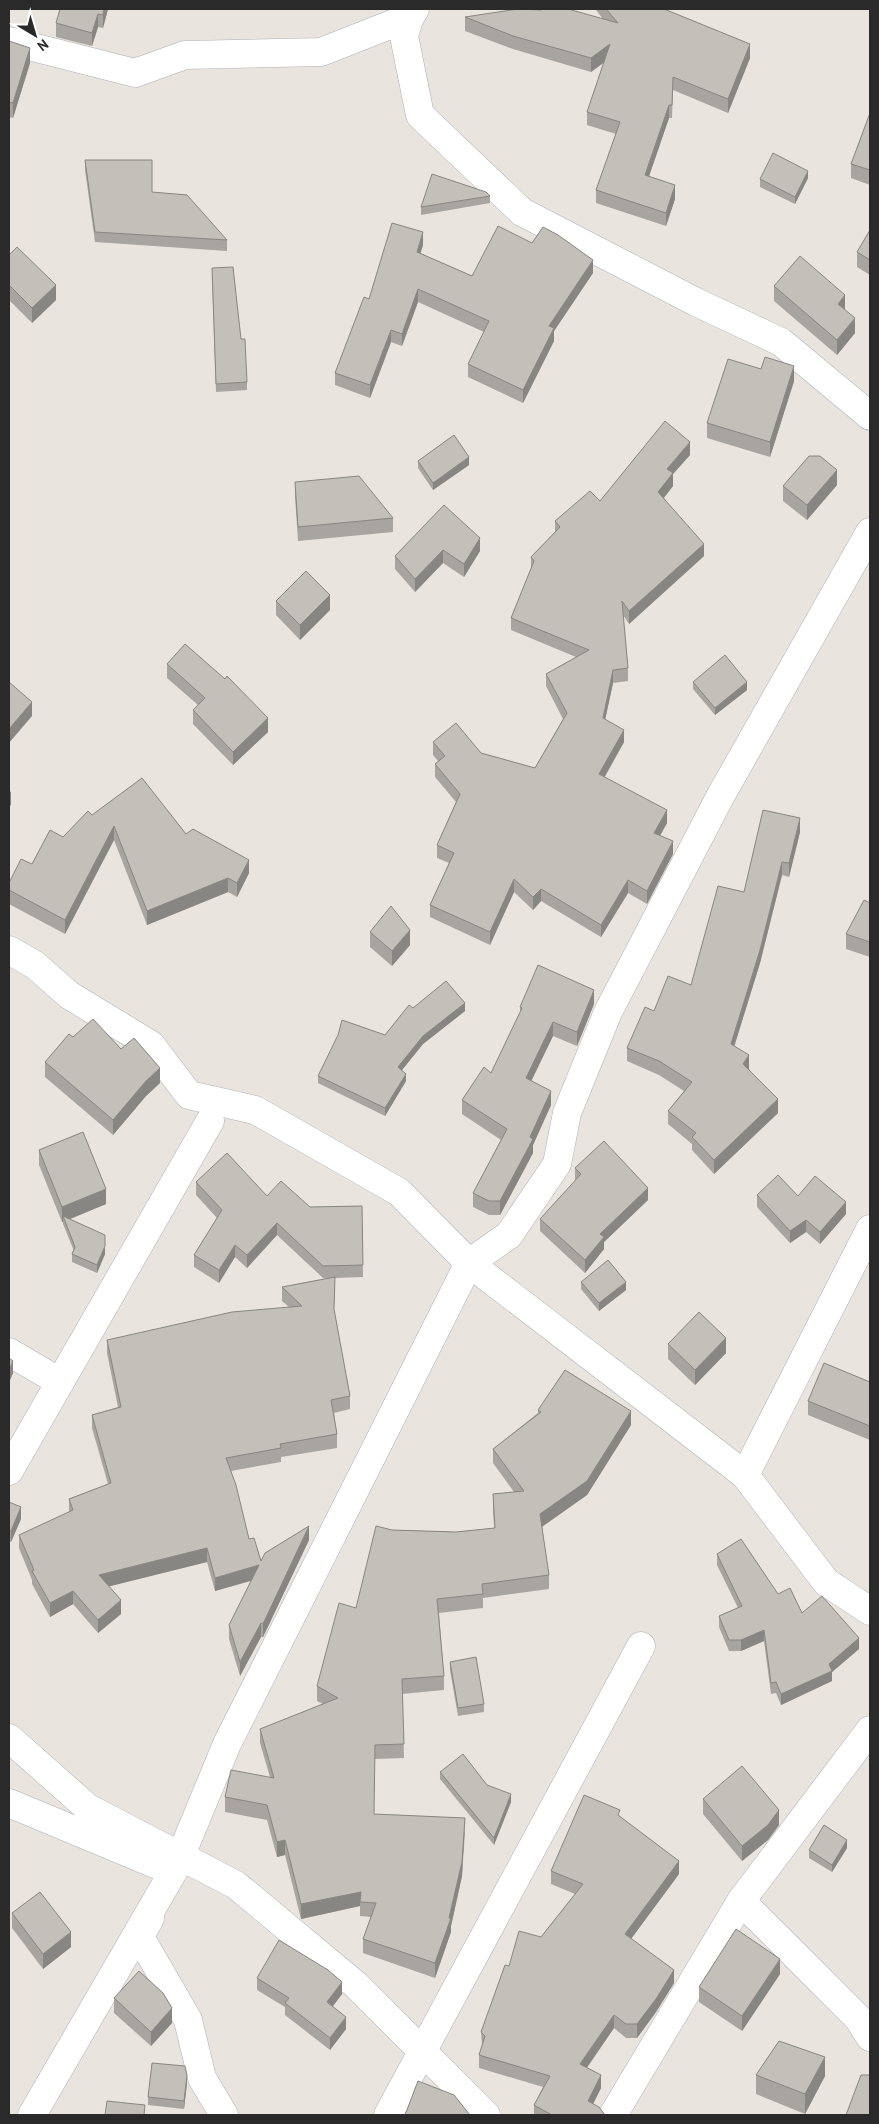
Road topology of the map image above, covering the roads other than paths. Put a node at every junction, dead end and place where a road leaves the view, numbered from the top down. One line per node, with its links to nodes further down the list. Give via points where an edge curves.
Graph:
1 (412, 11): 2 (street, via 321,52 185,55 135,73); 3 (street, via 404,36 420,115 522,212 781,342)
2 (9, 42)
3 (870, 416)
4 (870, 532): 8 (street, via 721,795 608,1012 567,1113 557,1164 508,1235)
5 (9, 950): 8 (street, via 35,965 69,995 151,1045 189,1095 255,1110 399,1192)
6 (210, 1121): 10 (street)
7 (870, 1229): 12 (street)
8 (469, 1263): 12 (street); 18 (street, via 231,1735)
9 (9, 1352): 10 (street)
10 (60, 1382): 11 (street)
11 (9, 1471)
12 (745, 1474): 13 (street, via 826,1582)
13 (870, 1611)
14 (641, 1646): 23 (street)
15 (870, 1730): 19 (street)
16 (9, 1738): 24 (street, via 88,1808 236,1886 356,1985)
17 (9, 1803): 18 (street)
18 (172, 1871): 21 (street); 22 (street, via 140,1938 188,2020 202,2078)
19 (741, 1901): 20 (street, via 858,2018); 25 (street)
20 (870, 2037)
21 (32, 2115)
22 (224, 2115)
23 (388, 2115)
24 (486, 2115)
25 (613, 2115)

